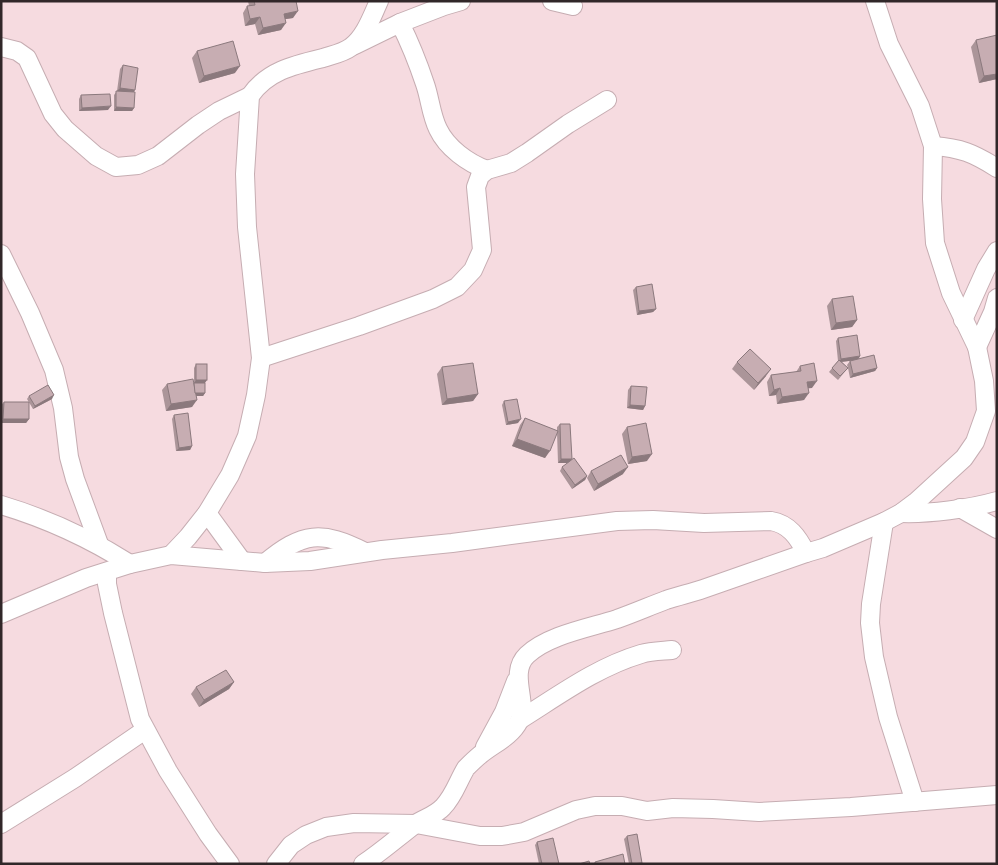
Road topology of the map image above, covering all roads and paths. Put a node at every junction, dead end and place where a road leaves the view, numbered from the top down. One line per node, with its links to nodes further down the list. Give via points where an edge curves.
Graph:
1 (379, 1): 7 (street, via 364,32)
2 (461, 1): 6 (street)
3 (552, 1): 5 (street)
4 (875, 1): 11 (street, via 889,44 920,106)
5 (572, 6)
6 (400, 23): 7 (street); 13 (street, via 426,86 438,129 460,155)
7 (352, 46): 9 (street, via 338,54 286,68 270,76)
8 (1, 47): 9 (street, via 27,58 52,114 96,156 116,167 138,165 158,156 219,110)
9 (250, 96): 19 (street, via 245,174)
10 (607, 100): 13 (street, via 511,163)
11 (933, 146): 12 (street, via 976,155); 17 (street, via 935,243)
12 (997, 168)
13 (487, 170): 19 (street, via 480,176 476,187 482,250 474,270 457,287 432,300)
14 (997, 252): 17 (street)
15 (1, 254): 27 (street, via 54,370 69,457)
16 (995, 306): 18 (street)
17 (963, 320): 18 (street)
18 (977, 347): 24 (street, via 986,411 975,442 955,467)
19 (260, 358): 23 (street, via 247,436 230,476)
20 (997, 501): 22 (street)
21 (1, 505): 27 (street, via 51,522)
22 (960, 508): 24 (street); 26 (street)
23 (207, 513): 29 (street); 30 (street)
24 (901, 513): 25 (street)
25 (884, 522): 28 (street); 40 (street, via 870,623 888,717)
26 (997, 529)
27 (99, 544): 31 (street)
28 (806, 552): 30 (street, via 788,528 771,521 704,523 653,520 617,521 310,561); 35 (street, via 550,640 525,656)
29 (171, 555): 30 (street); 31 (street)
30 (242, 561)
31 (130, 564): 32 (street)
32 (107, 572): 33 (street); 37 (street, via 120,641)
33 (1, 614)
34 (672, 650): 36 (street, via 642,654 615,664)
35 (519, 673): 36 (street); 38 (street, via 504,712)
36 (520, 719): 38 (street, via 513,730)
37 (145, 730): 41 (street); 43 (street, via 173,779)
38 (481, 754): 42 (street, via 466,768 444,806)
39 (997, 795): 40 (street)
40 (915, 802): 42 (street, via 759,812 595,806 576,810 524,832 502,836 480,836)
41 (1, 824)
42 (416, 824): 44 (street, via 354,823 326,827 291,845); 45 (street)
43 (230, 864)
44 (276, 864)
45 (363, 864)

